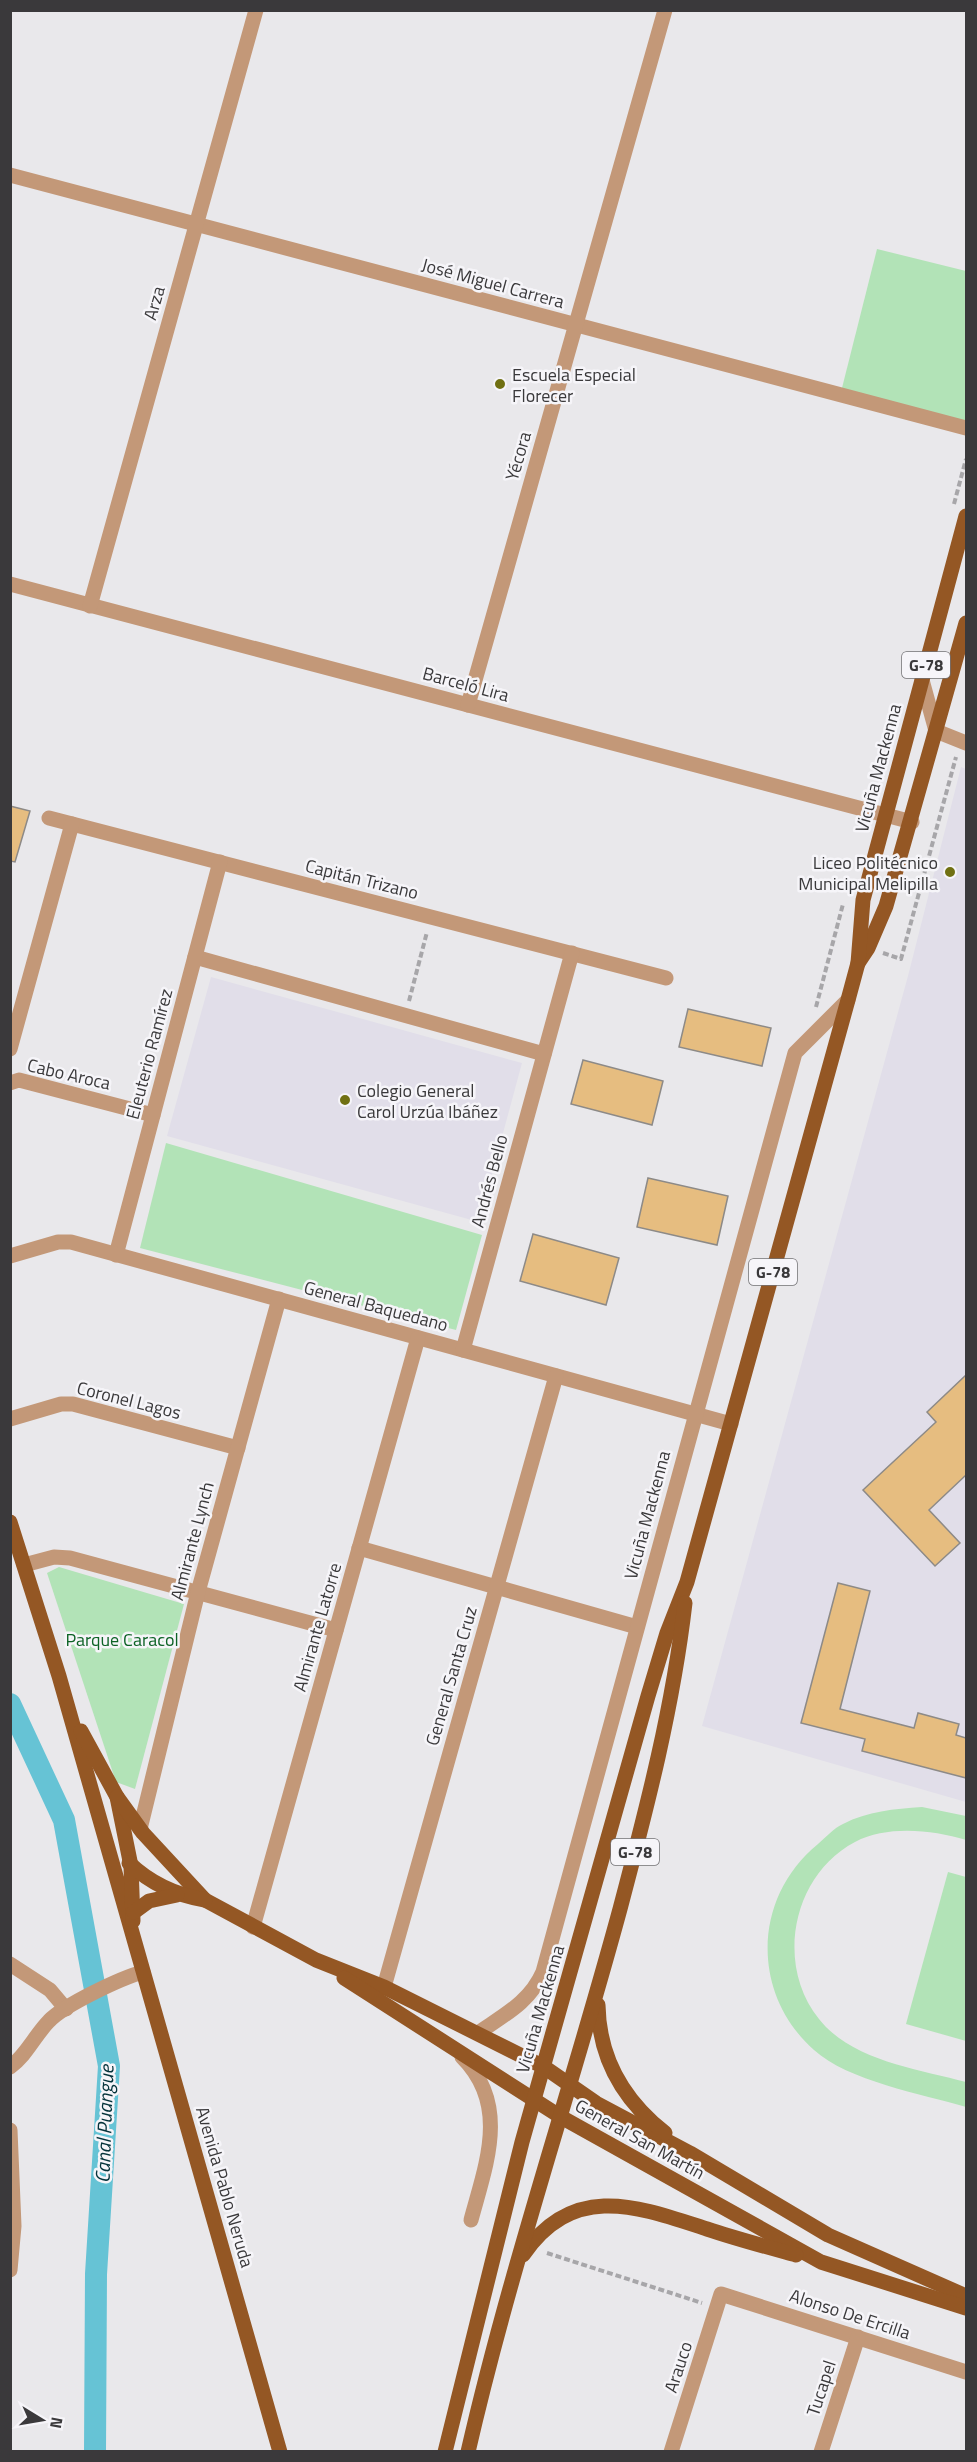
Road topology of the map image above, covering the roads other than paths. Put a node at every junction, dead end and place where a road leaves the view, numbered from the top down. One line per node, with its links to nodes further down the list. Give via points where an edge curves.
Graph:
1 (256, 10): 4 (street, Arza)
2 (666, 10): 5 (street, Yécora)
3 (10, 175): 4 (street, José Miguel Carrera)
4 (196, 225): 5 (street, José Miguel Carrera); 9 (street, Arza)
5 (576, 325): 6 (street, José Miguel Carrera); 12 (street, Yécora)
6 (966, 428)
7 (966, 516): 11 (main road, Vicuña Mackenna / G-78)
8 (10, 584): 9 (street, Barceló Lira)
9 (90, 606): 12 (street, Barceló Lira)
10 (966, 623): 13 (main road, Vicuña Mackenna / G-78)
11 (922, 680): 13 (street); 15 (main road, Vicuña Mackenna / G-78)
12 (468, 705): 15 (street, Barceló Lira)
13 (936, 731): 14 (street); 17 (main road, Vicuña Mackenna / G-78)
14 (964, 742)
15 (886, 814): 17 (street, Barceló Lira); 22 (main road, Vicuña Mackenna / G-78, via 863,900)
16 (49, 818): 18 (street, Capitán Trizano)
17 (912, 822): 22 (main road, Vicuña Mackenna / G-78, via 886,906)
18 (72, 825): 19 (street, Capitán Trizano); 25 (street)
19 (220, 862): 20 (street, Capitán Trizano); 21 (street, Eleuterio Ramírez)
20 (572, 953): 23 (street, Capitán Trizano); 26 (street, Andrés Bello)
21 (195, 957): 26 (street); 28 (street, Eleuterio Ramírez)
22 (858, 963): 24 (main road, Vicuña Mackenna / G-78)
23 (666, 978)
24 (848, 1000): 35 (street, Vicuña Mackenna, via 795,1053); 37 (main road, Vicuña Mackenna / G-78)
25 (10, 1049)
26 (544, 1054): 33 (street, Andrés Bello)
27 (10, 1083): 28 (street, Cabo Aroca, via 20,1080)
28 (153, 1115): 29 (street, Eleuterio Ramírez)
29 (116, 1255): 30 (street, General Baquedano, via 64,1242); 31 (street, General Baquedano)
30 (10, 1256)
31 (279, 1299): 32 (street, General Baquedano); 38 (street, Almirante Lynch)
32 (418, 1338): 33 (street, General Baquedano); 40 (street, Almirante Latorre)
33 (463, 1350): 34 (street, General Baquedano)
34 (556, 1376): 35 (street, General Baquedano); 43 (street, General Santa Cruz)
35 (695, 1414): 37 (street, General Baquedano); 45 (street, Vicuña Mackenna)
36 (10, 1419): 38 (street, Coronel Lagos, via 73,1404)
37 (731, 1424): 42 (main road, Vicuña Mackenna / G-78)
38 (238, 1448): 44 (street, Almirante Lynch)
39 (10, 1522): 41 (main road, Avenida Pablo Neruda)
40 (359, 1548): 43 (street); 46 (street, Almirante Latorre)
41 (24, 1565): 44 (street, via 54,1557 70,1558); 47 (main road, Avenida Pablo Neruda)
42 (687, 1582): 61 (main road, Vicuña Mackenna / G-78, via 667,1723); 66 (main road, Vicuña Mackenna / G-78, via 648,1696)
43 (496, 1587): 45 (street); 60 (street, General Santa Cruz)
44 (198, 1592): 46 (street); 49 (street, Almirante Lynch)
45 (637, 1626): 63 (street, Vicuña Mackenna, via 543,1972 523,2002)
46 (336, 1630): 55 (street, Almirante Latorre)
47 (68, 1708): 48 (main road, Avenida Pablo Neruda); 50 (main road, Avenida Pablo Neruda)
48 (117, 1797): 49 (main road, General San Martín); 51 (main road, Avenida Pablo Neruda)
49 (140, 1829): 53 (main road, General San Martín)
50 (102, 1831): 51 (main road, General San Martín); 56 (main road, Avenida Pablo Neruda)
51 (131, 1866): 52 (main road, General San Martín); 54 (main road, Avenida Pablo Neruda)
52 (177, 1895): 53 (main road, General San Martín); 54 (main road, via 149,1901)
53 (205, 1900): 55 (main road, General San Martín)
54 (134, 1912): 56 (main road, Avenida Pablo Neruda)
55 (253, 1927): 57 (main road, General San Martín)
56 (132, 1934): 59 (main road, Avenida Pablo Neruda)
57 (316, 1960): 60 (main road, General San Martín); 64 (main road, General San Martín)
58 (10, 1964): 62 (street, via 50,1990)
59 (142, 1972): 62 (street, via 120,1978); 82 (main road, Avenida Pablo Neruda)
60 (384, 1987): 63 (main road, General San Martín)
61 (597, 1992): 67 (main road, Vicuña Mackenna / G-78); 71 (main road, via 602,2046 617,2082 650,2122)
62 (66, 2009): 65 (street, via 51,2018 19,2061)
63 (478, 2033): 66 (main road, General San Martín)
64 (460, 2055): 68 (main road, General San Martín); 72 (street, via 476,2070 492,2126 491,2145)
65 (10, 2067)
66 (544, 2067): 67 (main road, General San Martín); 68 (main road, Vicuña Mackenna / G-78)
67 (570, 2085): 69 (main road, Vicuña Mackenna / G-78); 71 (main road, General San Martín, via 622,2118)
68 (534, 2100): 69 (main road, General San Martín); 83 (main road, Vicuña Mackenna / G-78)
69 (561, 2117): 74 (main road, Vicuña Mackenna / G-78); 75 (main road, General San Martín)
70 (10, 2130): 73 (street)
71 (690, 2153): 77 (main road, General San Martín, via 828,2235)
72 (471, 2220)
73 (12, 2226): 76 (street)
74 (518, 2262): 75 (main road, via 528,2247 569,2215 598,2206 627,2205); 84 (main road, Vicuña Mackenna / G-78)
75 (821, 2262): 79 (main road, General San Martín)
76 (10, 2270)
77 (966, 2296)
78 (719, 2301): 80 (street, Alonso De Ercilla); 85 (street, Arauco)
79 (966, 2308)
80 (858, 2337): 81 (street, Alonso De Ercilla); 86 (street, Tucapel)
81 (966, 2372)
82 (280, 2451)
83 (445, 2451)
84 (468, 2451)
85 (671, 2451)
86 (821, 2451)

